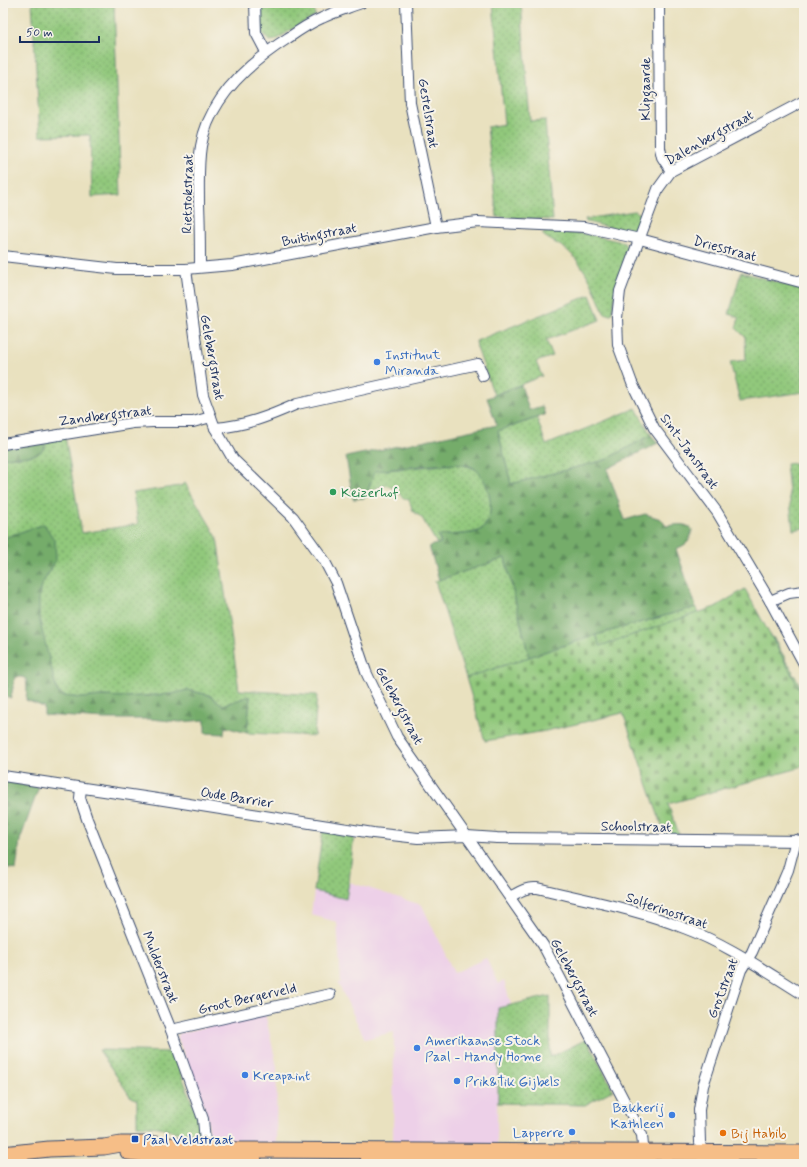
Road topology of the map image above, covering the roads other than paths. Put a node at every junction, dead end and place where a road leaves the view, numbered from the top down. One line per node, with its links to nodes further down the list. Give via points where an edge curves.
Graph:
1 (254, 3): 5 (street, via 256,33)
2 (362, 3): 5 (street, Rietstokstraat, via 321,18)
3 (406, 3): 8 (street, Gestelstraat, via 410,103)
4 (659, 3): 7 (street, Klipgaarde, via 660,148 662,157)
5 (266, 52): 11 (street, Rietstokstraat, via 224,95 205,132 199,171)
6 (804, 101): 7 (street, Dalenbergstraat)
7 (671, 171): 9 (street, Dalenbergstraat, via 658,189)
8 (436, 227): 9 (street, Buitingstraat, via 478,222 585,227); 11 (street, Buitingstraat, via 232,265)
9 (640, 240): 13 (street, Driesstraat); 19 (street, Sint-Janstraat, via 620,291 618,345 632,383 654,428 717,512)
10 (3, 256): 12 (street, Buitingstraat, via 117,269)
11 (200, 267): 12 (street, Buitingstraat)
12 (186, 270): 15 (street, Gelebergstraat, via 203,395)
13 (804, 283)
14 (483, 376): 16 (street, via 478,364 297,404 252,422)
15 (211, 417): 16 (street, Gelebergstraat); 17 (street, Zandbergstraat, via 193,422 132,423)
16 (215, 428): 23 (street, Gelebergstraat, via 233,459 293,517 324,560 336,583 366,672 397,737)
17 (3, 444)
18 (804, 591): 19 (street, via 789,593)
19 (770, 601): 20 (street, Sint-Janstraat)
20 (804, 664)
21 (3, 776): 22 (street, Oude Barrier)
22 (81, 788): 23 (street, Oude Barrier, via 374,833 418,838); 29 (street, Mulderstraat, via 80,798)
23 (467, 836): 24 (street, Schoolstraat); 25 (street, Gelebergstraat)
24 (800, 840): 26 (street, Grotstraat)
25 (510, 897): 26 (street, Solferinostraat, via 530,887 636,912 685,928); 35 (street, Gelebergstraat, via 543,945 642,1135)
26 (747, 960): 28 (street, Solferinostraat); 34 (street, Grotstraat, via 703,1086 699,1110)
27 (330, 994): 29 (street, Groot Bergerveld)
28 (804, 995)
29 (171, 1030): 30 (street, Mulderstraat, via 203,1119)
30 (206, 1153): 33 (main road); 35 (main road, via 247,1150)
31 (804, 1153): 34 (main road)
32 (3, 1154): 33 (main road, via 104,1147 139,1154)
33 (174, 1156)
34 (702, 1158): 35 (main road)
35 (646, 1160)

